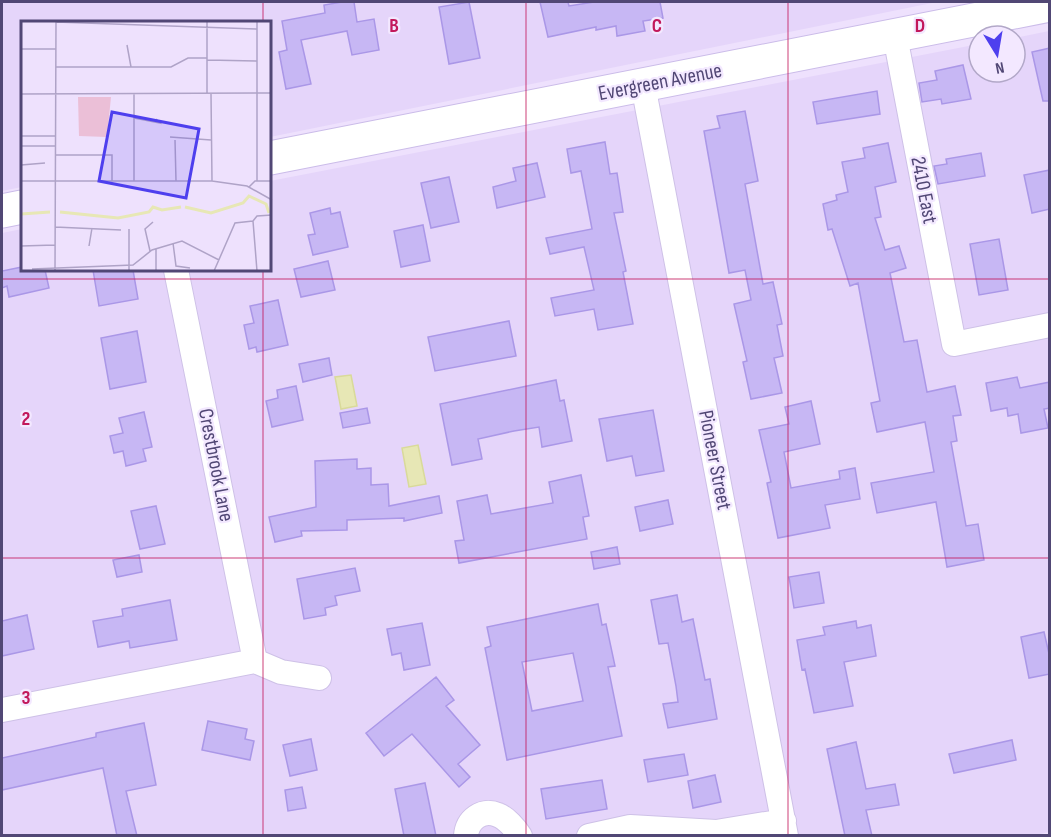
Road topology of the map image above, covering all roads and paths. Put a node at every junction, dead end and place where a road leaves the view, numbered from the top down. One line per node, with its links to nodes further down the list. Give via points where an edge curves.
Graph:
1 (1050, 5): 2 (street, Evergreen Avenue)
2 (895, 36): 3 (street, Evergreen Avenue); 8 (street, 2410 East, via 954,344)
3 (643, 85): 4 (street, Evergreen Avenue); 12 (street, Pioneer Street)
4 (272, 158)
5 (21, 207): 6 (street)
6 (2, 211)
7 (176, 272): 9 (street, Crestbrook Lane)
8 (1050, 325)
9 (255, 661): 10 (street, via 281,672); 11 (street)
10 (319, 678)
11 (2, 710)
12 (785, 828): 15 (street, via 716,832 630,827)
13 (466, 836): 14 (street, via 468,823 475,816 486,814 498,815)
14 (519, 836)
15 (590, 836)

